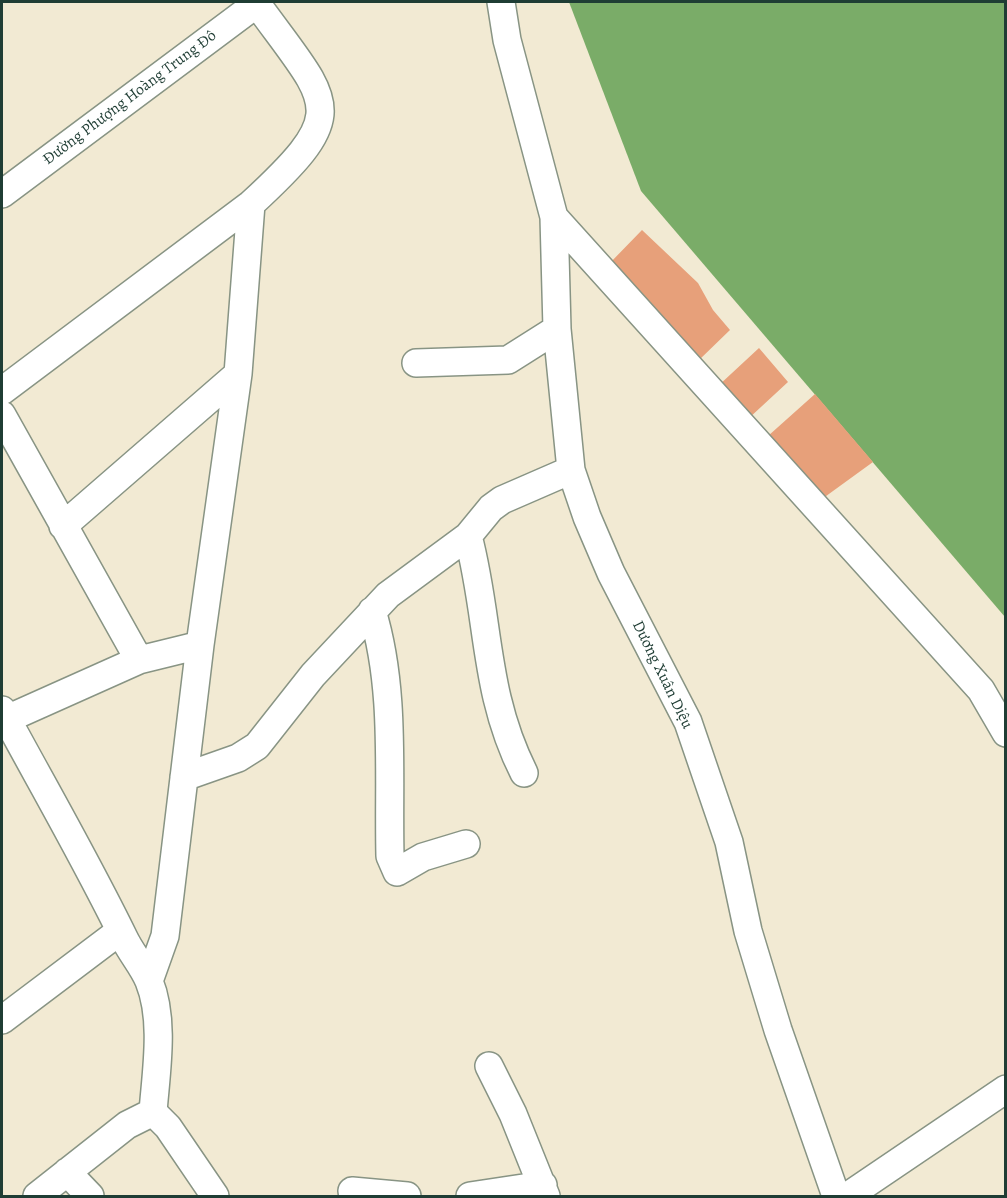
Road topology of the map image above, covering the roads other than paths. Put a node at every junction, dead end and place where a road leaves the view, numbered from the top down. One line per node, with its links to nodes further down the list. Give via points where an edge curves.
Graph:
1 (501, 2): 5 (street, via 507,40)
2 (258, 3): 3 (street, Đường Phượng Hoàng Trung Đô); 4 (street, via 312,79 320,96 321,114 318,131 302,155)
3 (2, 194)
4 (251, 204): 8 (street); 9 (street)
5 (554, 217): 6 (street, Dương Xuân Diệu); 18 (street, via 981,690)
6 (557, 329): 7 (street, via 508,360); 11 (street, Dương Xuân Diệu)
7 (416, 363)
8 (238, 374): 12 (street); 15 (street)
9 (2, 391)
10 (2, 415): 12 (street)
11 (571, 470): 13 (street, via 502,500); 36 (street, Dương Xuân Diệu, via 611,573 688,722 729,842 748,931 775,1019)
12 (63, 526): 16 (street)
13 (468, 536): 14 (street, via 408,579); 19 (street, via 495,694 503,726)
14 (372, 611): 20 (street, via 313,675 257,746 238,758); 21 (street, via 385,675 390,856 397,872 423,857)
15 (200, 645): 16 (street); 20 (street)
16 (139, 660): 17 (street)
17 (4, 715): 22 (street, via 88,863)
18 (1005, 734)
19 (524, 773)
20 (184, 777): 23 (street, via 165,936)
21 (466, 844)
22 (120, 931): 23 (street); 24 (street)
23 (149, 981): 27 (street, via 157,1039)
24 (2, 1020)
25 (489, 1066): 30 (street)
26 (1005, 1089): 37 (street)
27 (153, 1112): 28 (street, via 127,1125); 33 (street, via 162,1119)
28 (67, 1172): 31 (street); 32 (street)
29 (352, 1191): 34 (street)
30 (544, 1191): 35 (street)
31 (37, 1197)
32 (90, 1197)
33 (215, 1197)
34 (407, 1197)
35 (470, 1197)
36 (836, 1197)
37 (848, 1197)

